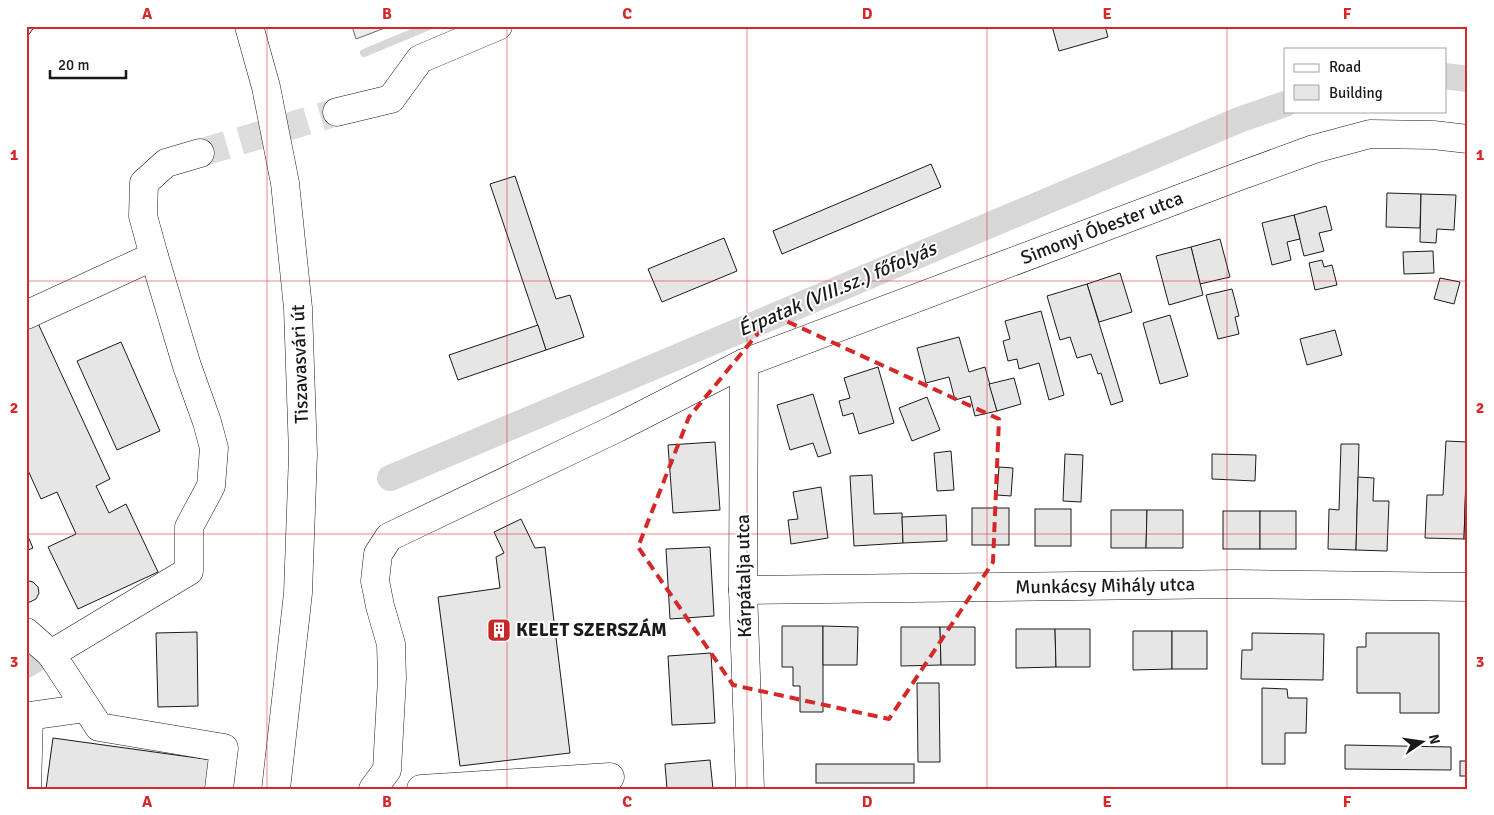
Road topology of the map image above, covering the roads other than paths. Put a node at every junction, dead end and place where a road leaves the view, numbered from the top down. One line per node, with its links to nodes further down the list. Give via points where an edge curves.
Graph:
1 (249, 26): 18 (street, Tiszavasvári út, via 266,87 285,183 298,308 303,454 298,593)
2 (498, 26): 3 (street, via 420,59 391,99)
3 (337, 112)
4 (1468, 139): 8 (street, Simonyi Óbester utca, via 1370,134 1314,149)
5 (200, 153): 6 (street, via 166,163 144,183 143,216)
6 (154, 256): 7 (street); 12 (street, via 214,448 211,486 189,527 189,571)
7 (26, 315)
8 (744, 363): 10 (street, Kárpátalja utca); 19 (street, Simonyi Óbester utca, via 389,537 378,554 375,581 391,644 387,770)
9 (1468, 586): 10 (street, Munkácsy Mihály utca, via 1237,584)
10 (743, 590): 21 (street, Kárpátalja utca)
11 (26, 632): 12 (street)
12 (51, 654): 13 (street)
13 (86, 708): 14 (street); 17 (street, via 99,727 224,748)
14 (28, 718): 16 (street)
15 (610, 777): 20 (street)
16 (28, 789)
17 (219, 789)
18 (276, 789)
19 (373, 789)
20 (421, 789)
21 (750, 789)

